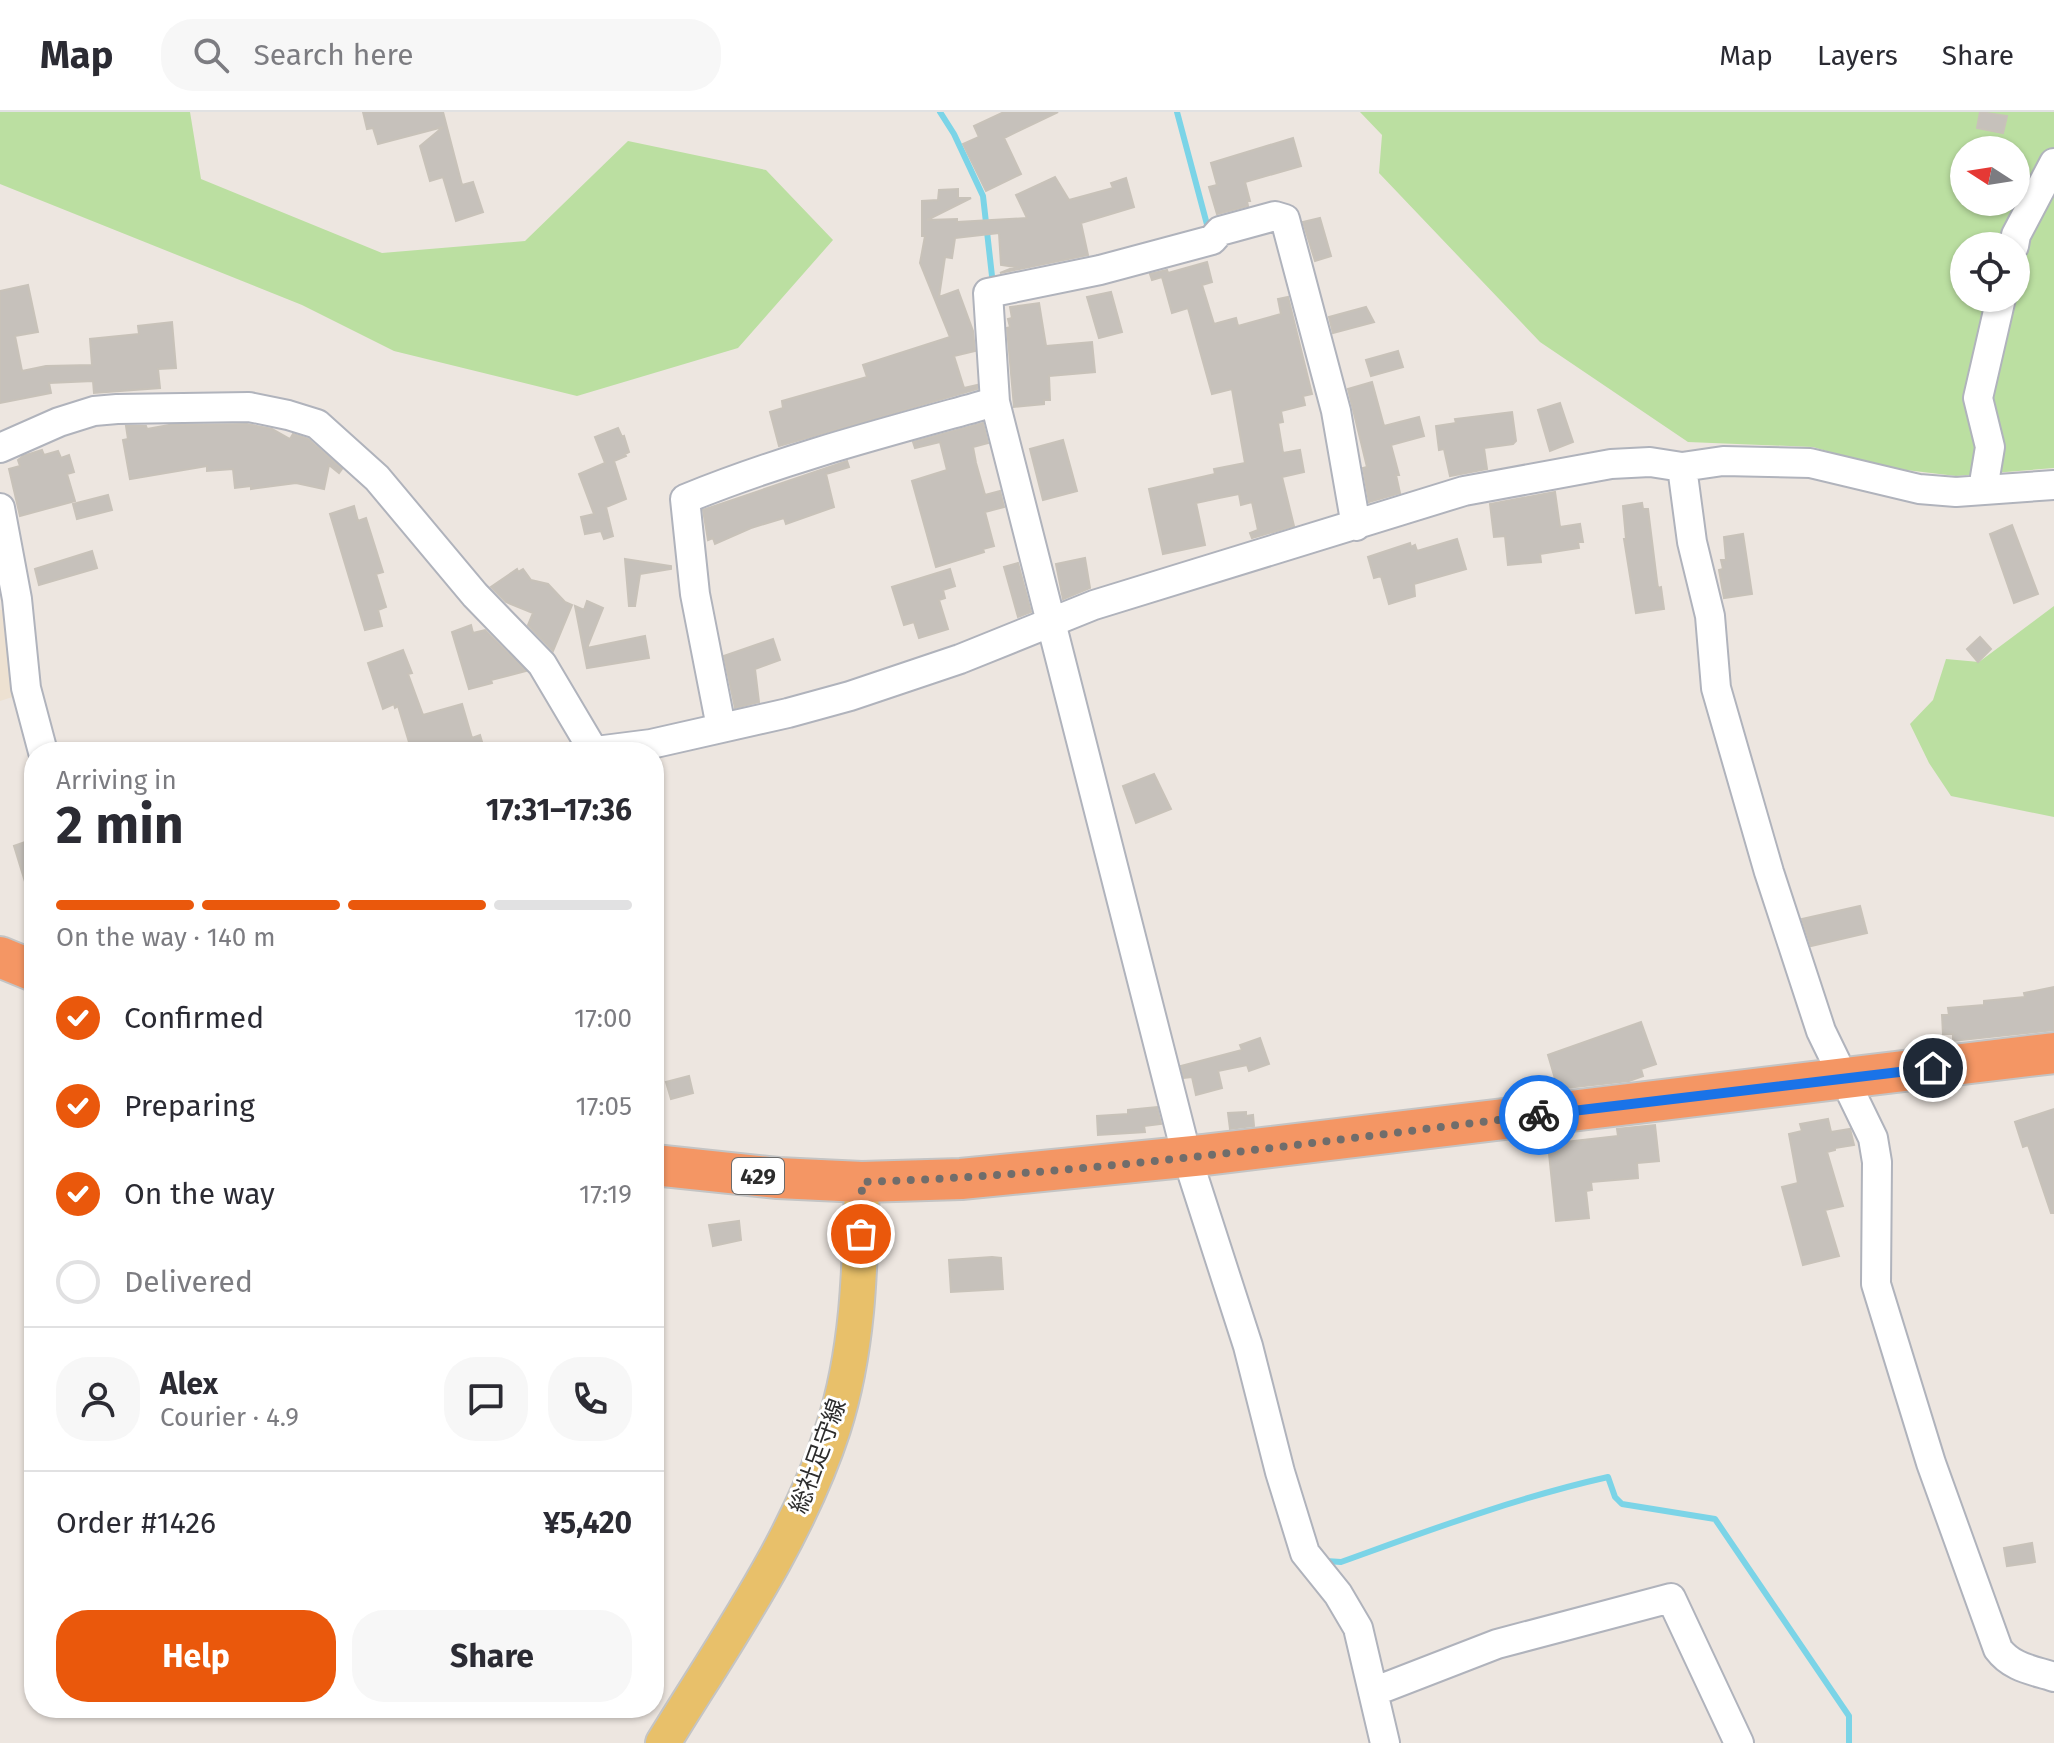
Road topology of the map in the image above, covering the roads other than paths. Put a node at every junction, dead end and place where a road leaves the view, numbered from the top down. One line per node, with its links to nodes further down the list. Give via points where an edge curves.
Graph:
1 (2054, 163): 2 (street)
2 (2018, 232)
3 (1998, 312): 8 (street, via 1978,398 1990,447)
4 (995, 402): 10 (street, via 988,293 1212,240 1220,231 1275,216 1285,219 1336,411); 11 (street); 12 (street, via 852,442 685,499 695,594)
5 (0, 448): 14 (street, via 59,422 117,409 249,407 317,424 377,478 475,595 542,664)
6 (1682, 467): 8 (street, via 1723,461 1810,463 1919,489); 10 (street, via 1611,464 1464,491); 19 (street, via 1692,542 1710,616 1716,688 1811,1002)
7 (2054, 485): 8 (street)
8 (1983, 489)
9 (0, 508): 13 (street, via 26,688)
10 (1356, 526): 11 (street)
11 (1059, 618): 12 (street, via 862,692); 20 (street)
12 (721, 727): 15 (street)
13 (40, 742)
14 (586, 742)
15 (659, 742)
16 (0, 957): 17 (highway)
17 (24, 967)
18 (2054, 1053): 19 (highway, 429)
19 (1842, 1079): 20 (highway, 429); 23 (street, via 1873,1138 1876,1284 1931,1463 1998,1649 2019,1667)
20 (1195, 1156): 22 (highway, 429, via 961,1179); 24 (street, via 1305,1553 1350,1611)
21 (664, 1166): 22 (highway, 429)
22 (862, 1182): 25 (main road, 総社足守線, via 853,1344 834,1427 808,1496 771,1566)
23 (2054, 1677)
24 (1373, 1692): 26 (street); 27 (street, via 1497,1644 1671,1598)
25 (663, 1743)
26 (1385, 1743)
27 (1739, 1743)

